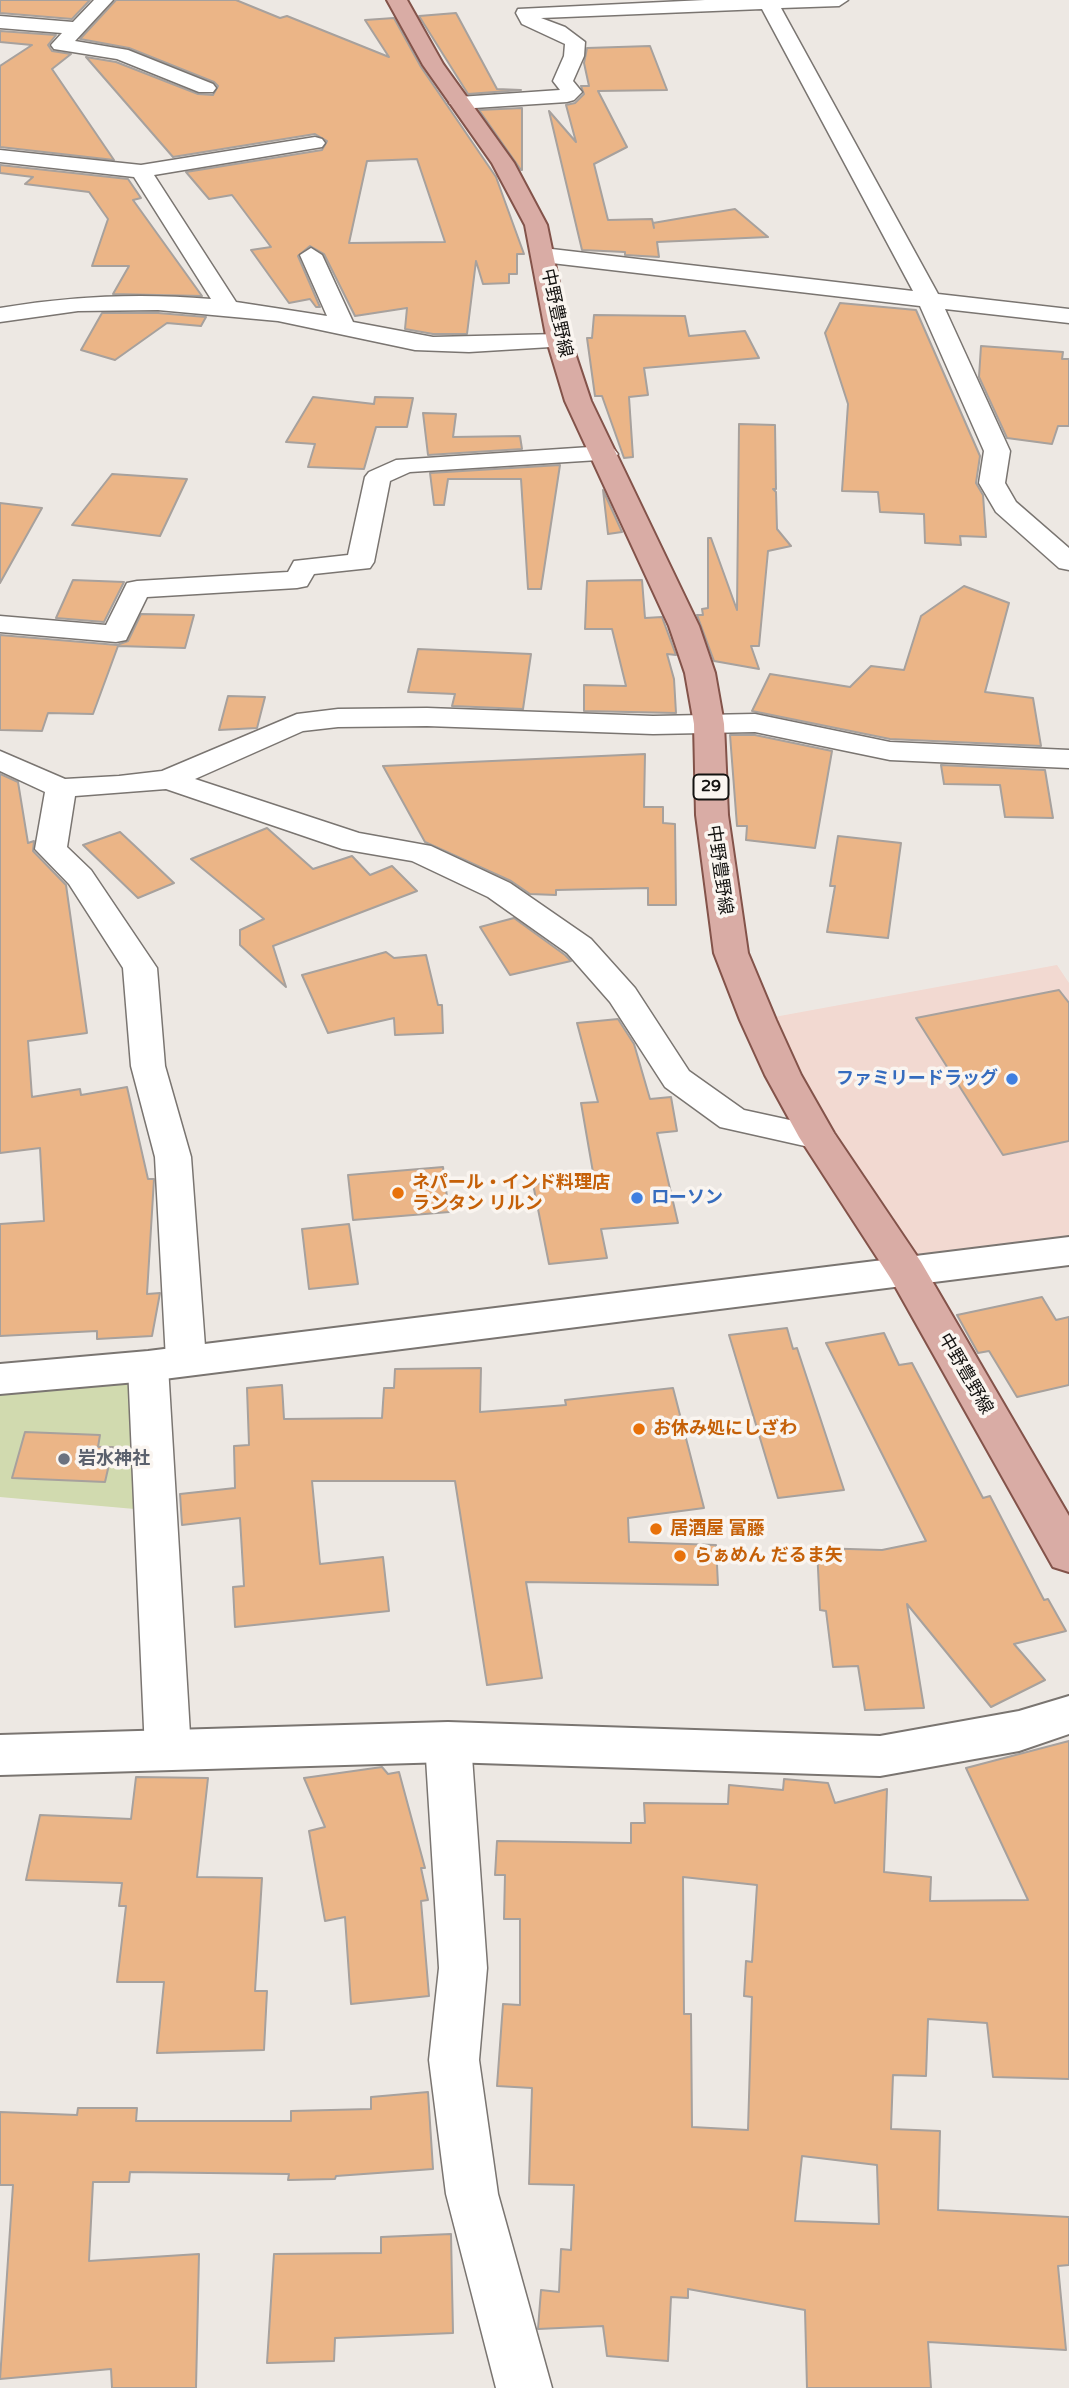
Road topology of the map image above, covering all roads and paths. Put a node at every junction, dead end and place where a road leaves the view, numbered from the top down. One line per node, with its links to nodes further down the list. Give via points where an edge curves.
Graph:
1 (104, 0): 6 (street)
2 (397, 0): 8 (main road, 中野豊野線 / 29)
3 (839, 0): 4 (street)
4 (767, 1): 8 (street, via 525,13 529,20 575,42 563,81 572,92); 14 (street)
5 (0, 22): 6 (street)
6 (77, 28): 7 (street, via 61,45 121,54)
7 (206, 88)
8 (459, 103): 13 (main road, 中野豊野線 / 29, via 503,163 536,225)
9 (315, 143): 11 (street)
10 (0, 156): 11 (street)
11 (141, 172): 15 (street)
12 (312, 255): 18 (street)
13 (543, 255): 14 (street); 19 (main road, 中野豊野線 / 29)
14 (929, 299): 17 (street); 21 (street, via 997,451 992,483 1005,506)
15 (228, 308): 16 (street, via 149,304 40,307); 18 (street)
16 (0, 315)
17 (1069, 316)
18 (344, 328): 19 (street, via 416,343)
19 (559, 341): 20 (main road, 中野豊野線 / 29, via 578,401)
20 (605, 454): 22 (street, via 405,465 378,477 360,562 304,567 297,580 137,589 116,634); 23 (main road, 中野豊野線 / 29, via 684,626 700,673)
21 (1069, 562)
22 (0, 624)
23 (709, 724): 24 (street, via 755,723 890,751); 26 (street, via 338,718 297,723); 28 (main road, 中野豊野線 / 29, via 712,815 731,953 783,1075)
24 (1069, 759)
25 (0, 760): 27 (street)
26 (167, 780): 27 (street); 28 (street, via 353,842 420,853 499,890 579,946 623,995 677,1079 733,1119)
27 (61, 788): 31 (street, via 51,849 80,877 140,968 148,1066 173,1157)
28 (818, 1137): 30 (main road, 中野豊野線 / 29)
29 (1069, 1251): 30 (street)
30 (907, 1272): 31 (street); 33 (main road, 中野豊野線 / 29)
31 (167, 1363): 32 (street); 36 (street)
32 (0, 1379)
33 (1069, 1555)
34 (1069, 1715): 35 (street, via 1020,1731 880,1756)
35 (448, 1742): 36 (street); 38 (street, via 463,1968 454,2060 472,2193)
36 (168, 1751): 37 (street)
37 (0, 1755)
38 (524, 2388)

